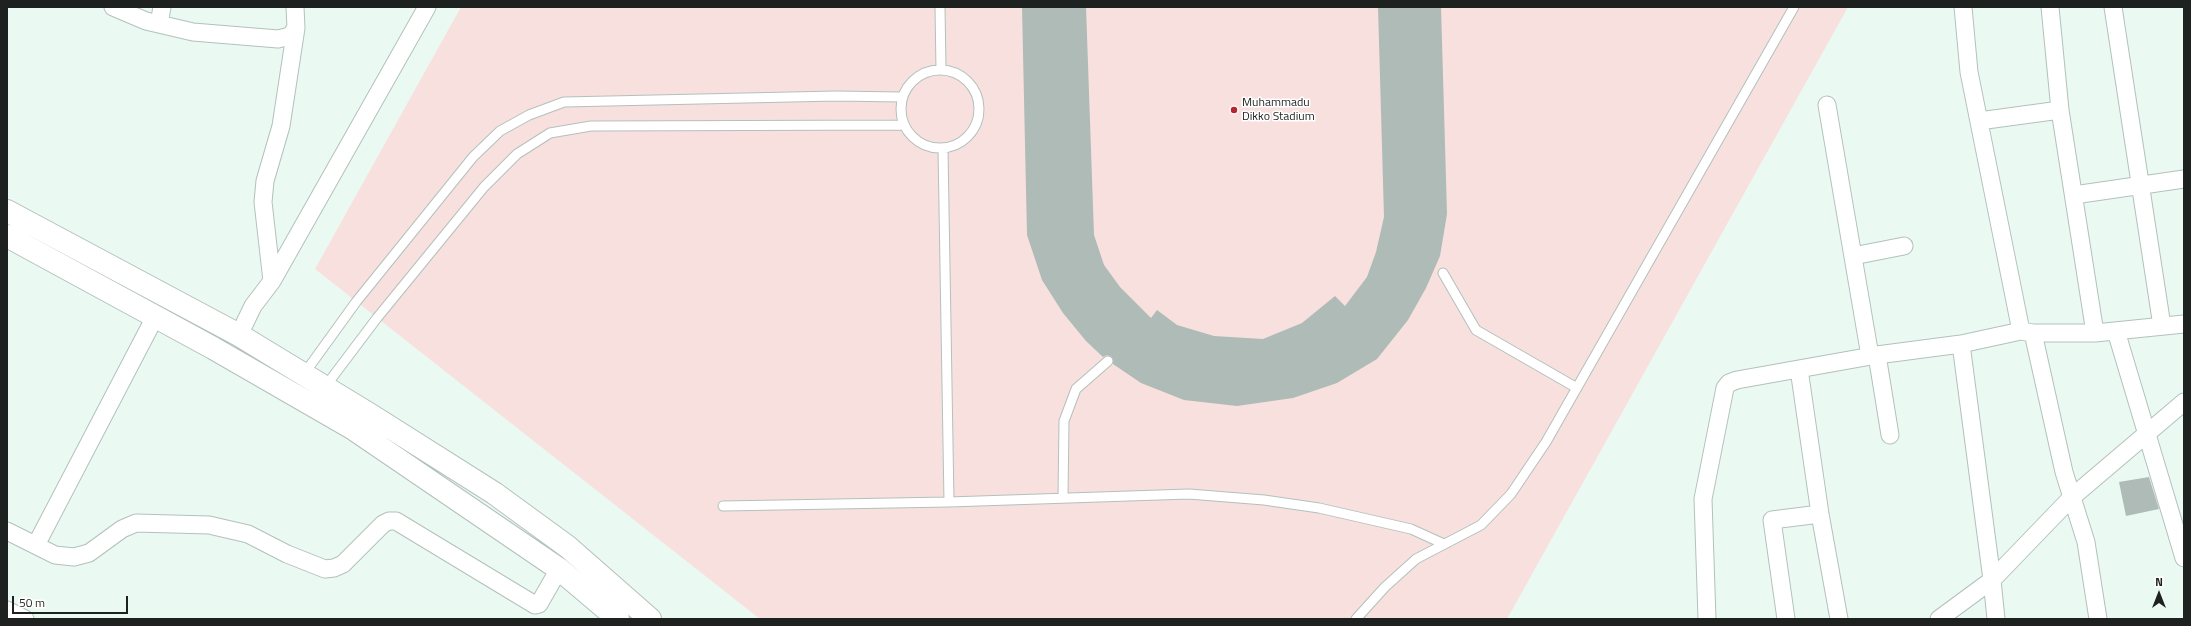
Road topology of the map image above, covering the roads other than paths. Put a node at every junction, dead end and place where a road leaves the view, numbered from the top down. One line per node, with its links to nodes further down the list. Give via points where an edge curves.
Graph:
1 (113, 7): 10 (street)
2 (162, 7): 10 (street)
3 (295, 7): 11 (street)
4 (427, 7): 27 (street)
5 (940, 7): 12 (lane)
6 (1794, 7): 41 (lane)
7 (1963, 7): 16 (street, via 1969,72)
8 (2050, 7): 15 (street)
9 (2113, 7): 20 (street)
10 (159, 24): 11 (street, via 193,32 278,38 290,36)
11 (296, 28): 27 (street, via 281,126 265,180 262,202)
12 (941, 70): 13 (lane, via 931,71 913,80); 18 (lane, via 961,76 969,82 975,91 980,110 969,136 952,147)
13 (902, 97): 17 (lane, via 900,111); 39 (lane, via 564,102 529,115 500,131 473,157 356,302)
14 (1827, 105): 25 (street)
15 (2060, 110): 16 (street); 21 (street)
16 (1979, 121): 32 (street)
17 (904, 125): 18 (lane, via 915,140 924,145); 40 (lane, via 591,126 550,133 516,154 484,187 377,318)
18 (943, 149): 47 (lane)
19 (2184, 179): 20 (street)
20 (2140, 185): 21 (street); 30 (street)
21 (2074, 195): 33 (street)
22 (7, 211): 34 (main road)
23 (7, 236): 28 (main road)
24 (1904, 246): 25 (street)
25 (1853, 256): 36 (street)
26 (1443, 273): 41 (lane, via 1476,330)
27 (272, 281): 34 (street, via 253,306)
28 (155, 317): 52 (street); 54 (main road, via 352,428)
29 (2184, 324): 30 (street)
30 (2162, 326): 31 (street)
31 (2116, 331): 33 (street); 43 (street)
32 (2027, 332): 33 (street); 35 (street); 46 (street)
33 (2095, 333)
34 (239, 335): 39 (main road)
35 (1961, 344): 36 (street); 55 (street)
36 (1874, 356): 38 (street); 44 (street)
37 (1108, 361): 45 (lane, via 1076,389 1064,421)
38 (1799, 369): 49 (street); 61 (street, via 1736,380 1725,388 1703,500)
39 (304, 374): 40 (main road)
40 (325, 387): 59 (main road, via 494,492 568,546)
41 (1577, 388): 51 (lane, via 1546,442 1511,494 1481,525)
42 (2184, 402): 43 (street)
43 (2147, 434): 46 (street); 53 (street)
44 (1890, 435)
45 (1064, 498): 47 (lane); 51 (lane, via 1189,494 1264,500 1319,508 1411,529)
46 (2071, 498): 55 (street); 66 (street, via 2086,542)
47 (949, 502): 48 (lane)
48 (723, 506)
49 (1820, 514): 62 (street, via 1772,520); 63 (street)
50 (7, 530): 52 (street)
51 (1444, 544): 60 (lane, via 1416,559 1385,587)
52 (36, 545): 54 (street, via 55,554 74,557 89,553 122,529 136,523 209,525 248,534 325,569 343,564 383,524 396,521 535,606 539,604)
53 (2184, 558)
54 (559, 569): 58 (main road)
55 (1992, 580): 64 (street); 65 (street)
56 (7, 610): 57 (street)
57 (25, 619)
58 (618, 619)
59 (650, 619)
60 (1356, 619)
61 (1707, 619)
62 (1786, 619)
63 (1839, 619)
64 (1939, 619)
65 (1996, 619)
66 (2098, 619)

